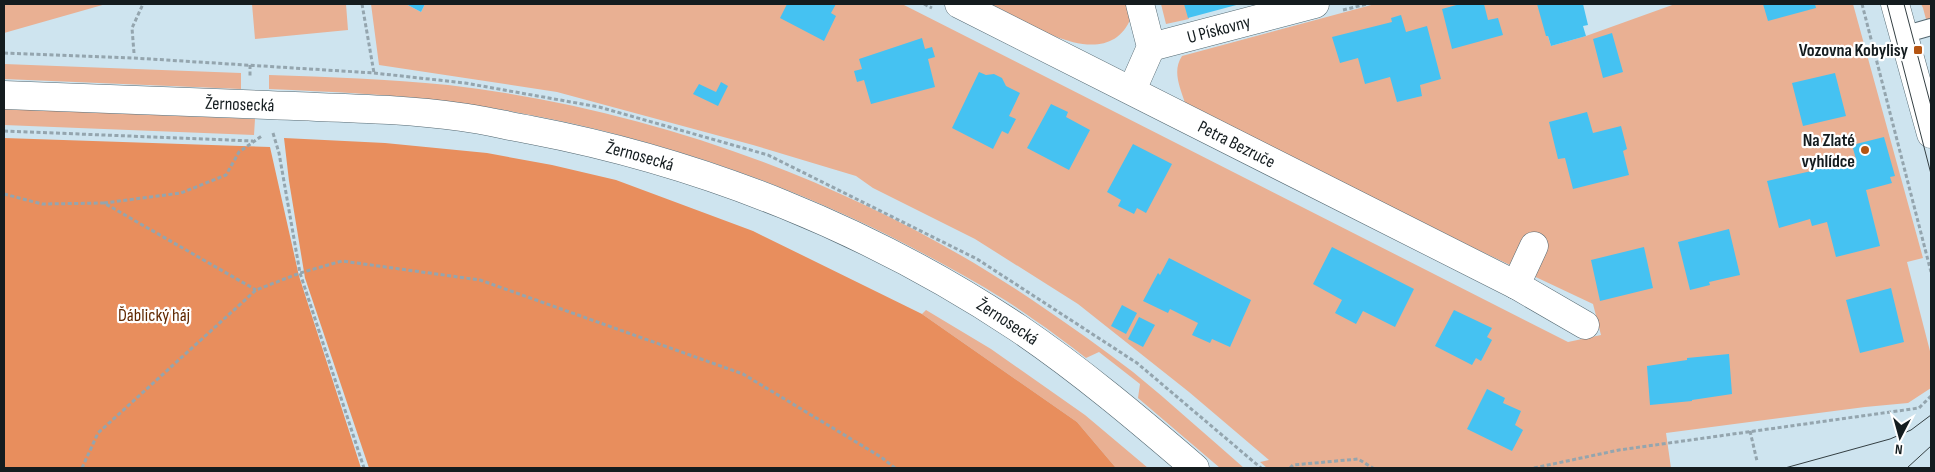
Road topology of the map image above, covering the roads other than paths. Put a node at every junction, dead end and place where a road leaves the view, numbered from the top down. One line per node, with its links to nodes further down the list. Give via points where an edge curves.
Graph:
1 (959, 4): 8 (street, Petra Bezruče)
2 (1140, 4): 7 (street)
3 (1315, 4): 7 (street, U Pískovny)
4 (1895, 4): 6 (street)
5 (1931, 27): 6 (lane)
6 (1903, 35): 10 (street)
7 (1151, 47): 8 (street)
8 (1132, 90): 12 (street, Petra Bezruče)
9 (4, 95): 14 (street, Žernosecká, via 360,109 462,117 591,142 682,167 754,192 863,240 955,289 1019,330 1101,390)
10 (1931, 134)
11 (1534, 246): 12 (street)
12 (1516, 285): 13 (street, Petra Bezruče)
13 (1585, 325)
14 (1195, 468)

